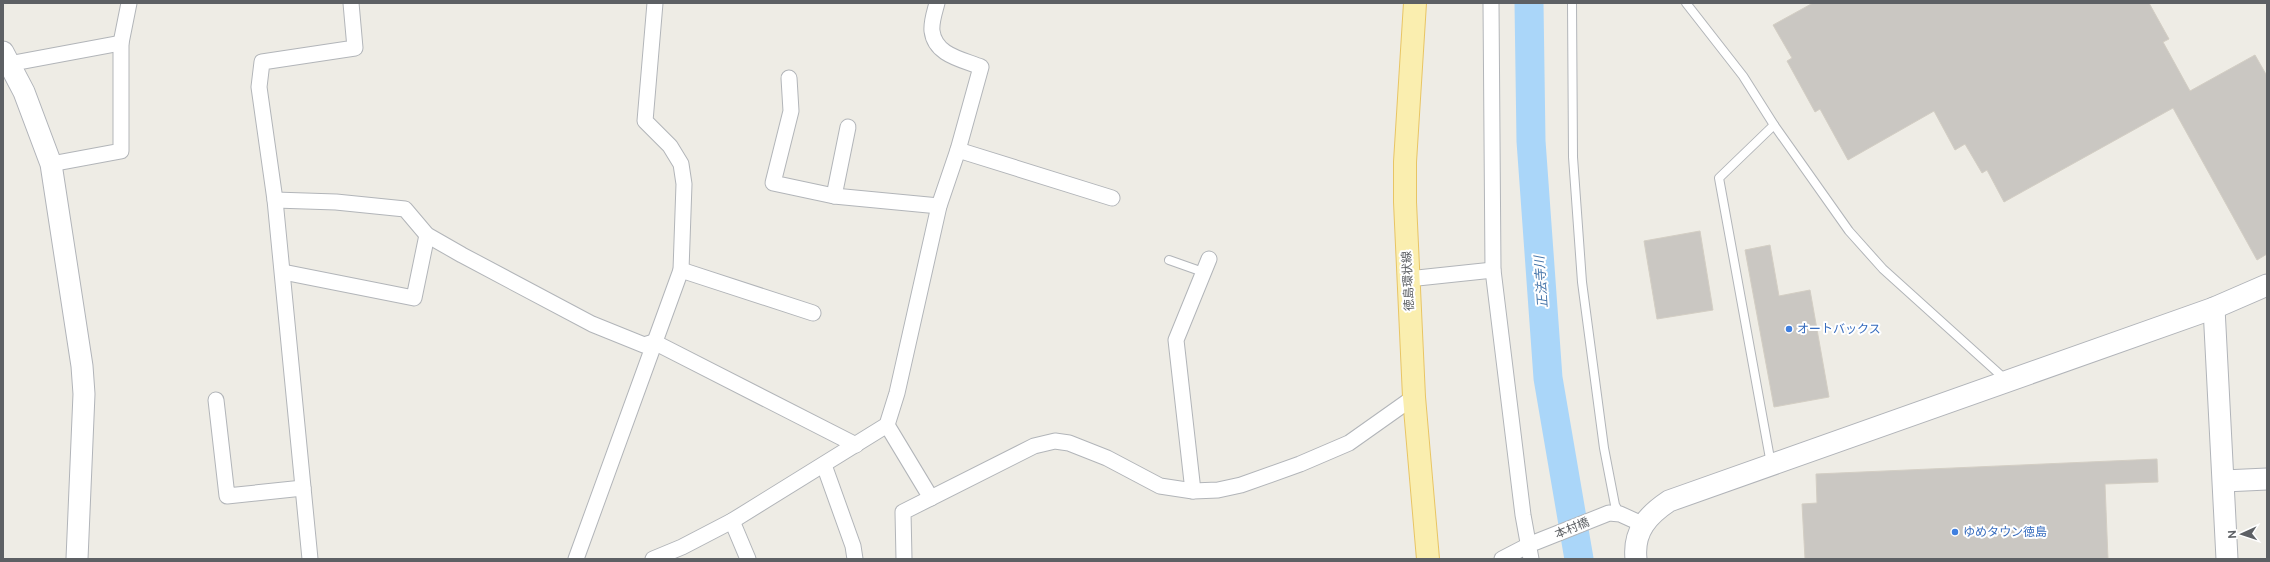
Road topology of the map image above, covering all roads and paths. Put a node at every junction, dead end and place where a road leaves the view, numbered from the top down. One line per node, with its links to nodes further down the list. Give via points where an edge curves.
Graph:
1 (129, 3): 9 (street)
2 (351, 3): 18 (street, via 355,48 262,62 259,87)
3 (655, 3): 23 (street, via 645,121 670,146 682,164 684,184)
4 (937, 3): 14 (street, via 932,30 936,45 945,53 981,67)
5 (1415, 3): 26 (main road, 徳島環状線, via 1405,162)
6 (1491, 3): 24 (street)
7 (1572, 3): 43 (lane, via 1573,157 1582,282 1604,448 1615,505)
8 (1686, 3): 12 (lane, via 1743,76)
9 (121, 43): 10 (street); 15 (street, via 121,151)
10 (5, 60): 15 (street, via 33,114)
11 (789, 78): 16 (street, via 791,110 773,183)
12 (1774, 125): 31 (lane, via 1849,231 1883,269); 37 (lane, via 1719,178)
13 (848, 127): 16 (street)
14 (958, 150): 17 (street); 19 (street)
15 (51, 164): 47 (street, via 84,394)
16 (834, 196): 19 (street)
17 (1112, 198)
18 (275, 200): 20 (street, via 336,202 405,209); 25 (street)
19 (939, 206): 34 (street, via 899,386)
20 (427, 235): 25 (street, via 414,298); 30 (street, via 592,324 644,345)
21 (1169, 260): 22 (lane)
22 (1206, 266): 41 (street, via 1176,340)
23 (681, 270): 29 (street); 30 (street)
24 (1493, 270): 26 (street); 46 (street, via 1523,515)
25 (283, 272): 40 (street)
26 (1408, 279): 32 (main road, 徳島環状線)
27 (2267, 284): 28 (street)
28 (2214, 308): 31 (street); 39 (street)
29 (813, 313)
30 (654, 342): 35 (street); 49 (street)
31 (2006, 381): 37 (street)
32 (1414, 397): 41 (street, via 1349,443 1300,464 1241,486); 54 (main road, 徳島環状線)
33 (216, 400): 40 (street, via 226,496)
34 (886, 425): 35 (street); 42 (street)
35 (856, 445): 36 (street)
36 (824, 464): 44 (street); 52 (street)
37 (1771, 464): 45 (street, via 1670,501 1653,512)
38 (2267, 479): 39 (street)
39 (2224, 481): 57 (street)
40 (304, 488): 48 (street)
41 (1193, 491): 42 (street, via 1160,486 1107,458 1069,443 1055,442 1034,446)
42 (931, 498): 53 (street, via 903,512)
43 (1614, 514): 45 (street); 46 (street, 本村橋)
44 (732, 521): 50 (street); 51 (street)
45 (1642, 524): 56 (street, via 1637,538)
46 (1532, 549): 55 (street, 本村橋)
47 (77, 559)
48 (310, 559)
49 (576, 559)
50 (653, 559)
51 (748, 559)
52 (855, 559)
53 (904, 559)
54 (1428, 559)
55 (1502, 559)
56 (1636, 559)
57 (2227, 559)

